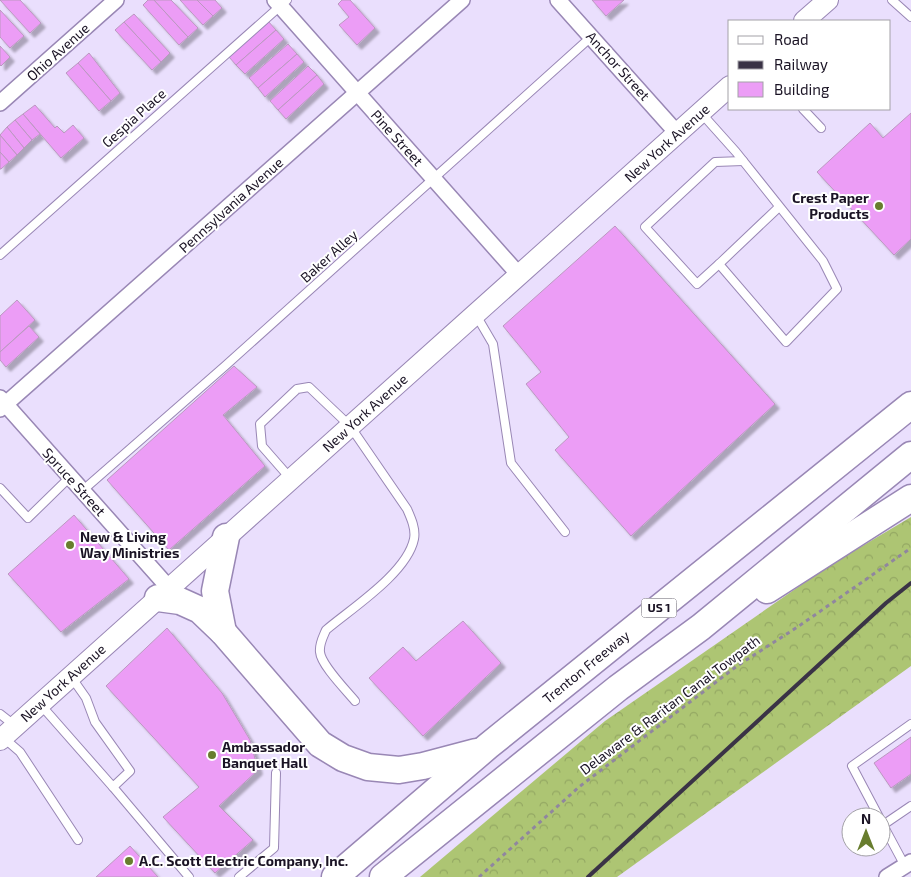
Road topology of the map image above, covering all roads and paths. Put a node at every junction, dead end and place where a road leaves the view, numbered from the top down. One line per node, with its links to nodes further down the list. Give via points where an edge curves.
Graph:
1 (116, 0): 12 (street, Ohio Avenue)
2 (462, 0): 11 (street, Pennsylvania Avenue)
3 (558, 0): 9 (street, Anchor Street)
4 (892, 0): 7 (lane)
5 (280, 2): 11 (street, Pine Street); 20 (lane, Gespia Place)
6 (821, 2): 8 (street)
7 (911, 17)
8 (805, 20)
9 (591, 37): 16 (street, Anchor Street); 18 (lane, Baker Alley)
10 (728, 88): 14 (street, New York Avenue)
11 (357, 93): 18 (street, Pine Street); 24 (street, Pennsylvania Avenue)
12 (0, 103)
13 (805, 110): 15 (lane)
14 (700, 112): 16 (street, New York Avenue); 17 (lane)
15 (821, 128)
16 (677, 133): 22 (street, New York Avenue)
17 (743, 161): 19 (lane); 21 (lane, via 715,162 645,227 696,284)
18 (434, 178): 22 (street, Pine Street); 31 (lane, Baker Alley)
19 (779, 207): 21 (lane); 21 (lane, via 823,261 837,289 786,342)
20 (0, 255)
21 (719, 264)
22 (520, 276): 23 (street, New York Avenue)
23 (476, 315): 26 (street, New York Avenue); 33 (lane, via 493,344 511,463)
24 (2, 404): 28 (street, Spruce Street)
25 (911, 405): 44 (highway, Trenton Freeway / US 1)
26 (350, 426): 29 (street, New York Avenue); 29 (lane, via 309,387 297,389 269,414 260,424 262,446); 40 (lane, via 408,509 414,538 407,555 392,574 326,630 322,640 320,654)
27 (911, 455): 39 (highway, via 701,627)
28 (70, 477): 30 (lane, via 28,518); 31 (street, Spruce Street)
29 (292, 479): 34 (street, New York Avenue)
30 (0, 488)
31 (82, 491): 36 (street, Spruce Street)
32 (911, 498): 39 (highway)
33 (565, 532)
34 (226, 537): 36 (street, New York Avenue); 37 (highway, via 215,591)
35 (911, 548): 57 (path, Delaware & Raritan Canal Towpath, via 737,666 579,786)
36 (163, 593): 37 (highway, via 194,607); 38 (street, New York Avenue)
37 (223, 632): 44 (highway, via 309,733 343,758 368,767 399,770 465,756)
38 (71, 676): 41 (street, New York Avenue); 46 (lane, via 86,698 95,722 130,771)
39 (618, 688): 56 (highway)
40 (354, 701)
41 (40, 704): 43 (street, New York Avenue); 46 (lane)
42 (911, 724): 48 (lane, via 852,766)
43 (5, 729): 51 (lane)
44 (488, 746): 55 (highway, Trenton Freeway / US 1)
45 (276, 773): 54 (lane, via 274,848)
46 (113, 786): 53 (lane)
47 (911, 806): 49 (lane)
48 (874, 807)
49 (891, 818)
50 (891, 838): 52 (lane)
51 (78, 840)
52 (908, 864): 58 (street)
53 (189, 877)
54 (239, 877)
55 (335, 877)
56 (383, 877)
57 (479, 877)
58 (887, 877)

